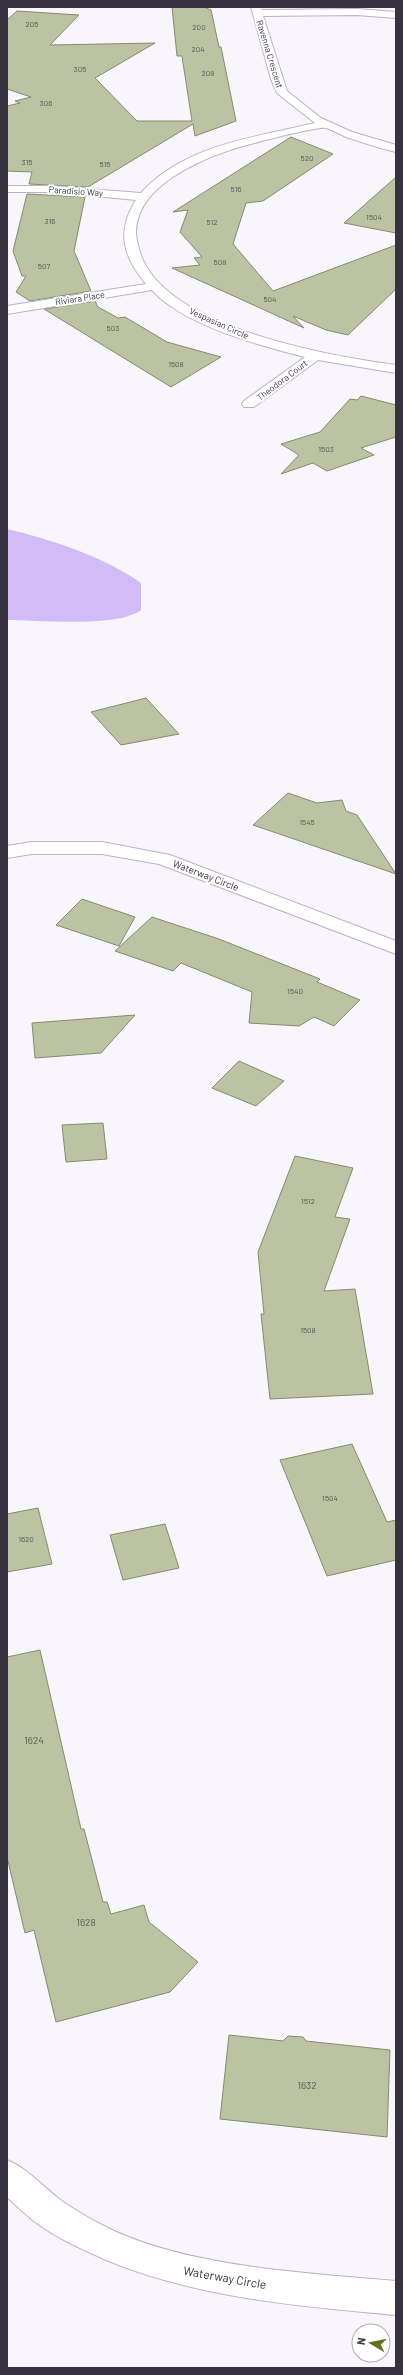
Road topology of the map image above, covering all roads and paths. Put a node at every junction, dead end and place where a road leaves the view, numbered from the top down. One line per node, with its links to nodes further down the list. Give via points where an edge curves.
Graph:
1 (257, 10): 2 (street); 3 (street, Ravenna Crescent, via 282,93)
2 (396, 14)
3 (325, 124): 4 (street, Ravenna Crescent); 6 (street, Vespasian Circle, via 227,148 192,162 154,186)
4 (396, 149)
5 (7, 189): 6 (street, Paradisio Way, via 64,190)
6 (144, 197): 7 (street, Vespasian Circle, via 136,206 129,225 129,250 142,274)
7 (154, 286): 8 (street, Riviara Place); 9 (street, Vespasian Circle, via 165,296 204,318 260,341)
8 (7, 310)
9 (314, 356): 10 (street, Vespasian Circle); 11 (street, Theodora Court)
10 (396, 369)
11 (249, 404)
12 (7, 852): 13 (street, Waterway Circle, via 32,848 102,848 164,859)
13 (396, 948)
14 (7, 2176): 15 (street, Waterway Circle, via 40,2206 83,2233 134,2255 193,2273 295,2289)
15 (396, 2298)

